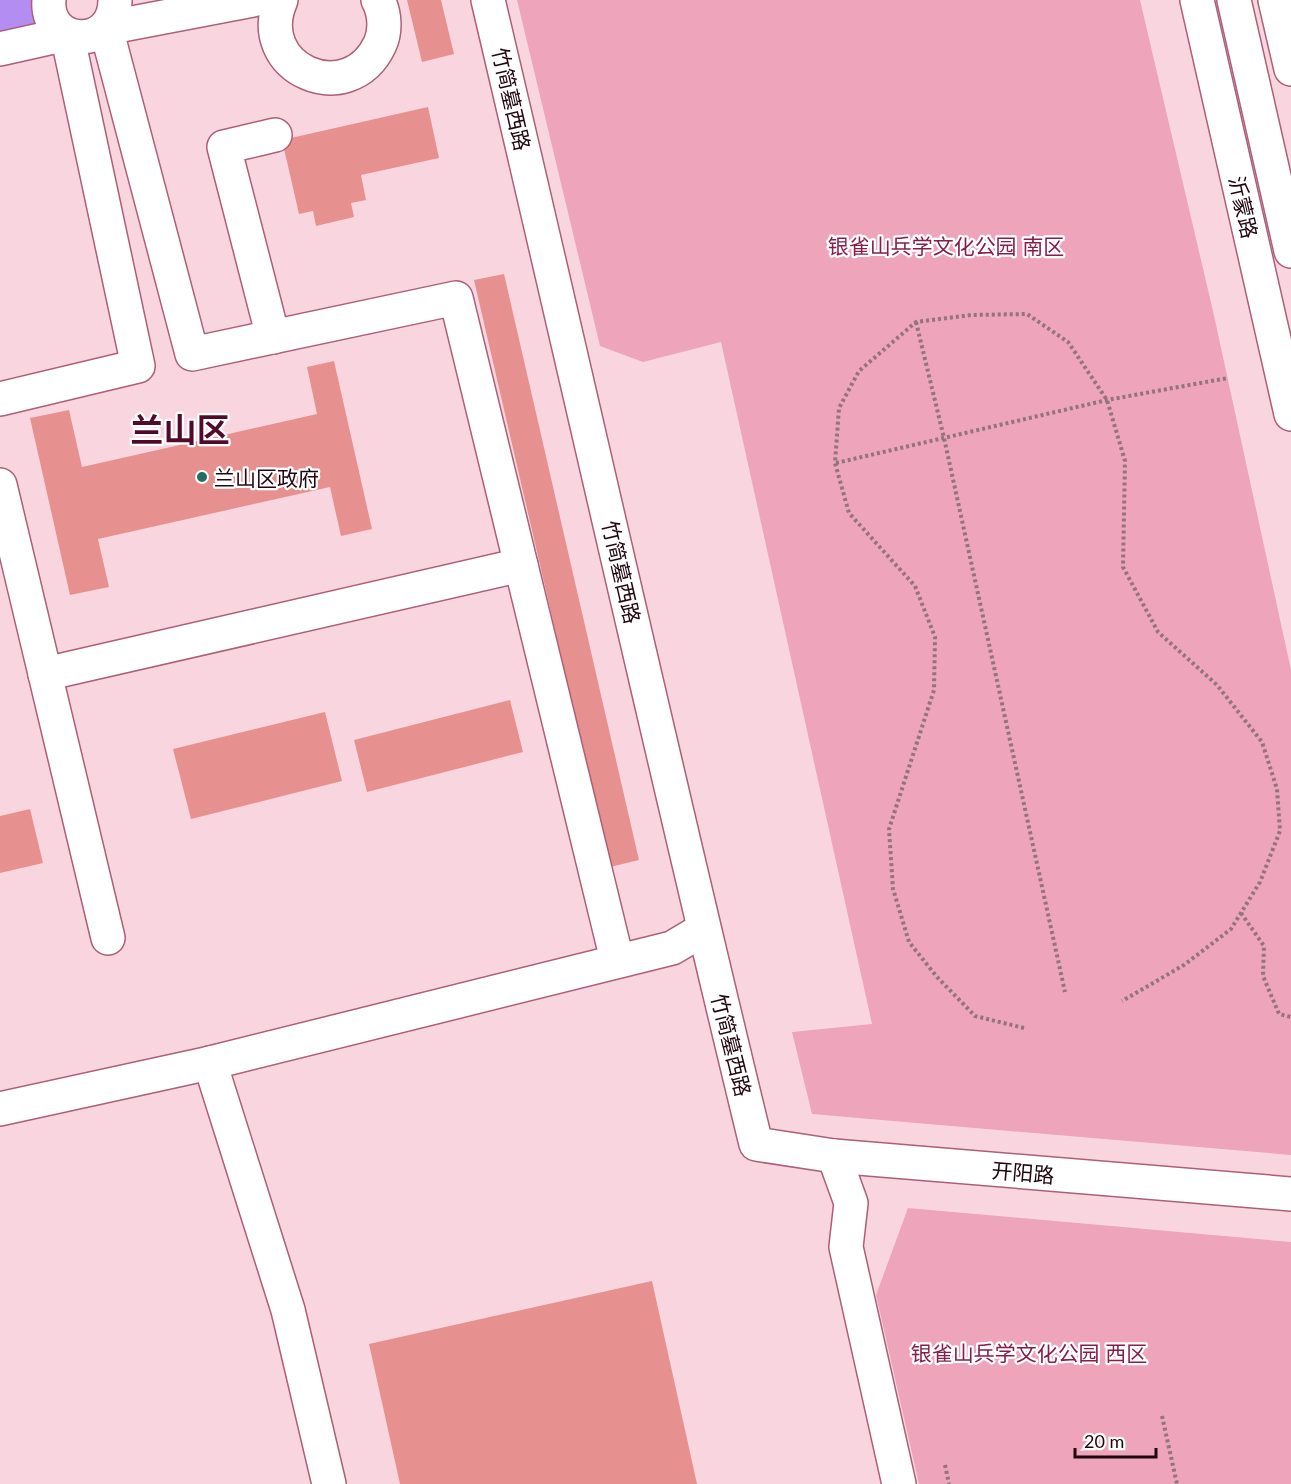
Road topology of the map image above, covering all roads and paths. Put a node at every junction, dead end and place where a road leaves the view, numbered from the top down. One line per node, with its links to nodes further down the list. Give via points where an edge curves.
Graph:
1 (49, 0): 10 (street, via 52,19)
2 (253, 0): 9 (street)
3 (281, 0): 4 (street, via 275,30 280,48 291,63 307,74 325,78 344,77 375,56 384,22)
4 (378, 0)
5 (488, 0): 27 (street, 竹简墓西路)
6 (1197, 0): 20 (street, 沂蒙路)
7 (1234, 0): 14 (street)
8 (1275, 0): 12 (street)
9 (110, 14): 10 (street, via 97,34); 16 (street, via 192,354)
10 (67, 34): 11 (street); 18 (street, via 138,366)
11 (0, 49)
12 (1291, 69)
13 (275, 135): 16 (street, via 224,147)
14 (1291, 251)
15 (916, 322): 19 (path, via 971,315 1027,314 1068,342); 21 (path); 22 (path, via 859,371 839,408)
16 (273, 337): 24 (street, via 456,298)
17 (1228, 378): 19 (path)
18 (0, 399)
19 (1107, 400): 21 (path); 26 (path, via 1125,461 1123,567 1158,632 1217,685 1262,742 1277,789 1280,831 1260,882)
20 (1291, 414)
21 (944, 438): 22 (path); 30 (path)
22 (835, 463): 33 (path, via 849,513 915,586 935,637 934,690 890,829 893,889 909,942 975,1016)
23 (0, 484): 25 (street)
24 (521, 565): 25 (street); 29 (street)
25 (45, 674): 28 (street)
26 (1242, 913): 31 (path, via 1231,929 1184,965); 32 (path, via 1264,946 1263,976 1279,1014)
27 (704, 929): 29 (street, via 672,948); 36 (street, 竹简墓西路)
28 (108, 938)
29 (617, 960): 34 (street)
30 (1065, 992)
31 (1122, 1000)
32 (1291, 1017)
33 (1024, 1028)
34 (210, 1063): 35 (street); 41 (street, via 288,1310)
35 (0, 1108)
36 (756, 1144): 37 (street, 开阳路)
37 (834, 1156): 38 (street, 开阳路); 42 (street, via 851,1203 846,1247)
38 (1291, 1194)
39 (1162, 1416): 44 (path)
40 (945, 1465): 43 (path)
41 (328, 1484)
42 (898, 1484)
43 (949, 1484)
44 (1178, 1484)

